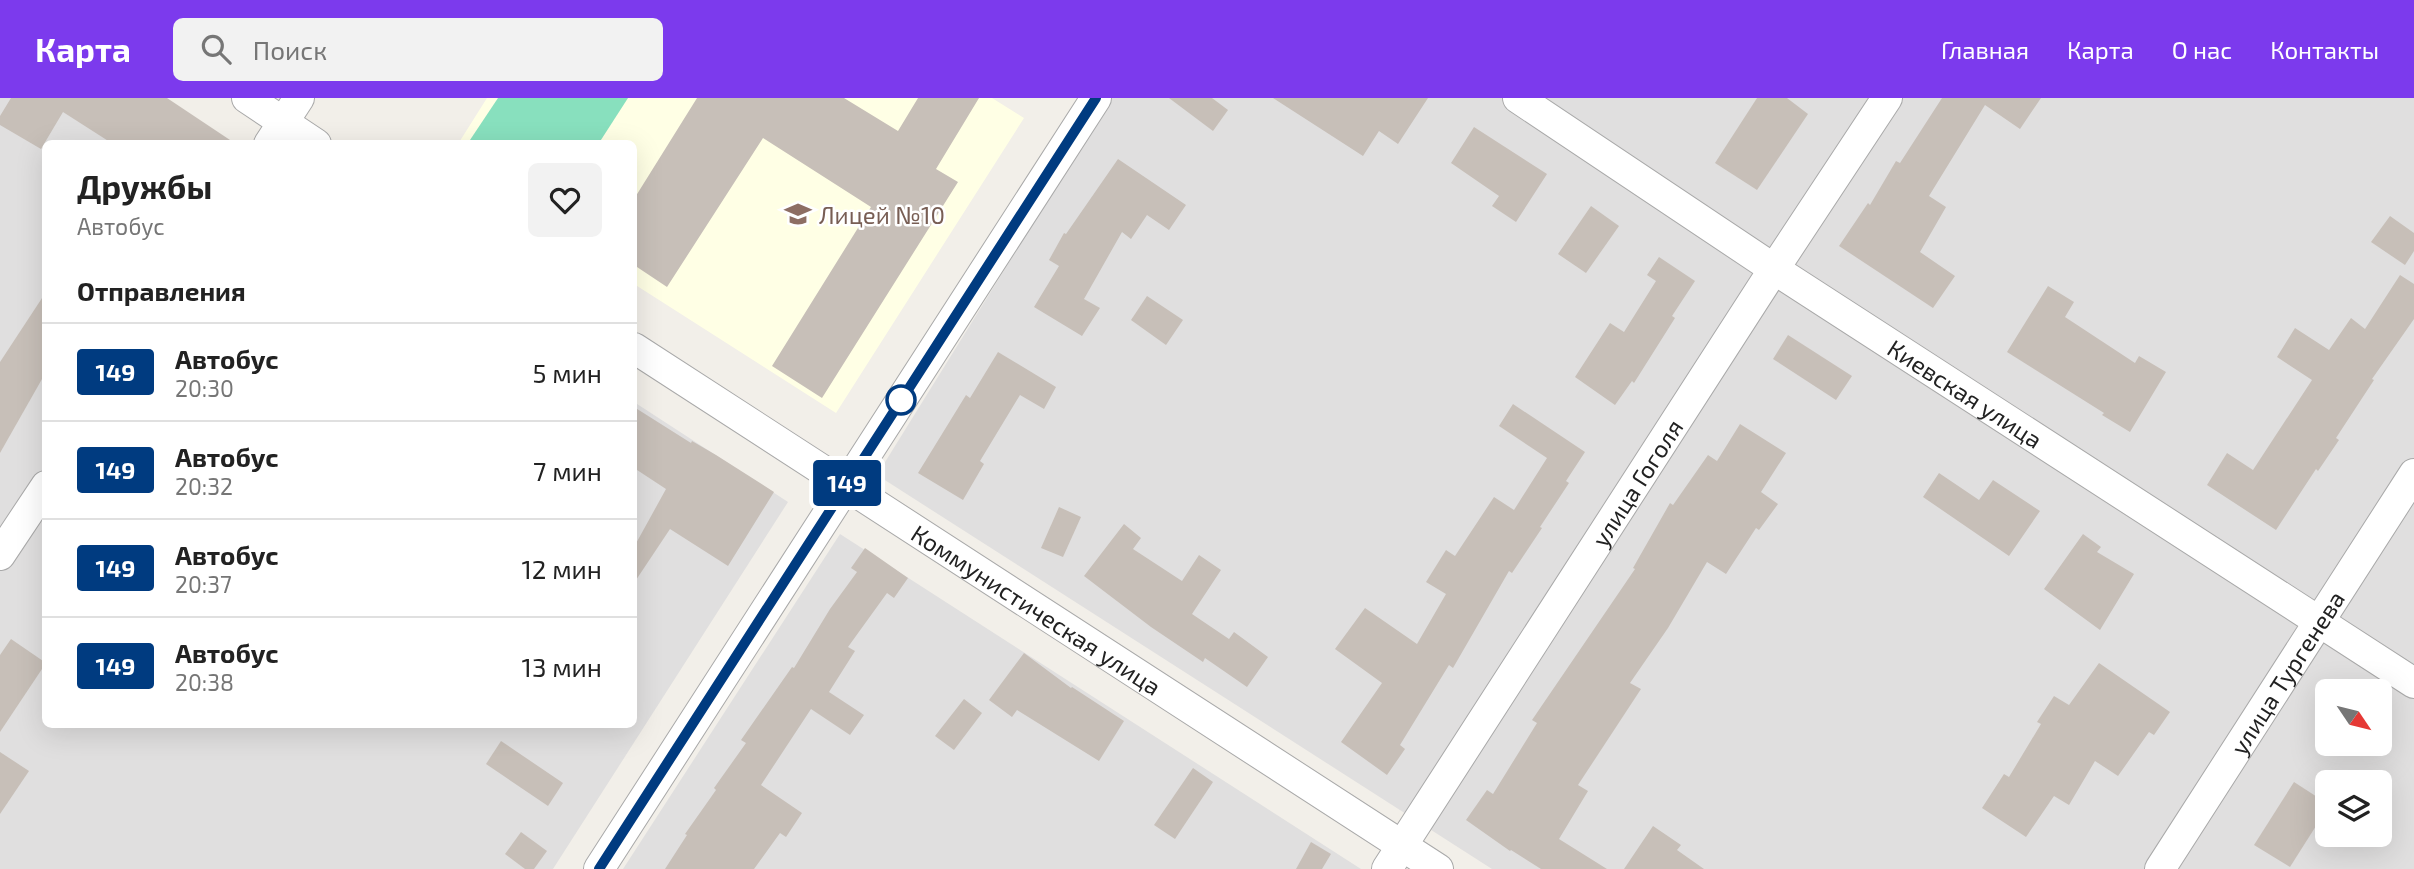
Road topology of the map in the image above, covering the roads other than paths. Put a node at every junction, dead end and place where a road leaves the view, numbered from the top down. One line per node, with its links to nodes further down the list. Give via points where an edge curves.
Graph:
1 (247, 98): 5 (street)
2 (1096, 98): 10 (street)
3 (1518, 98): 7 (street, Киевская улица)
4 (1887, 98): 7 (street, улица Гоголя)
5 (284, 121): 6 (street)
6 (310, 140)
7 (1774, 269): 13 (street, Киевская улица); 15 (street, улица Гоголя)
8 (637, 350): 10 (street, Коммунистическая улица)
9 (2414, 474): 13 (street, улица Тургенева)
10 (846, 485): 15 (street, Коммунистическая улица); 16 (street)
11 (42, 491): 12 (street)
12 (0, 555)
13 (2320, 623): 14 (street, Киевская улица); 18 (street, улица Тургенева)
14 (2414, 683)
15 (1394, 858): 17 (street, Коммунистическая улица)
16 (599, 869)
17 (1438, 869)
18 (2160, 869)

